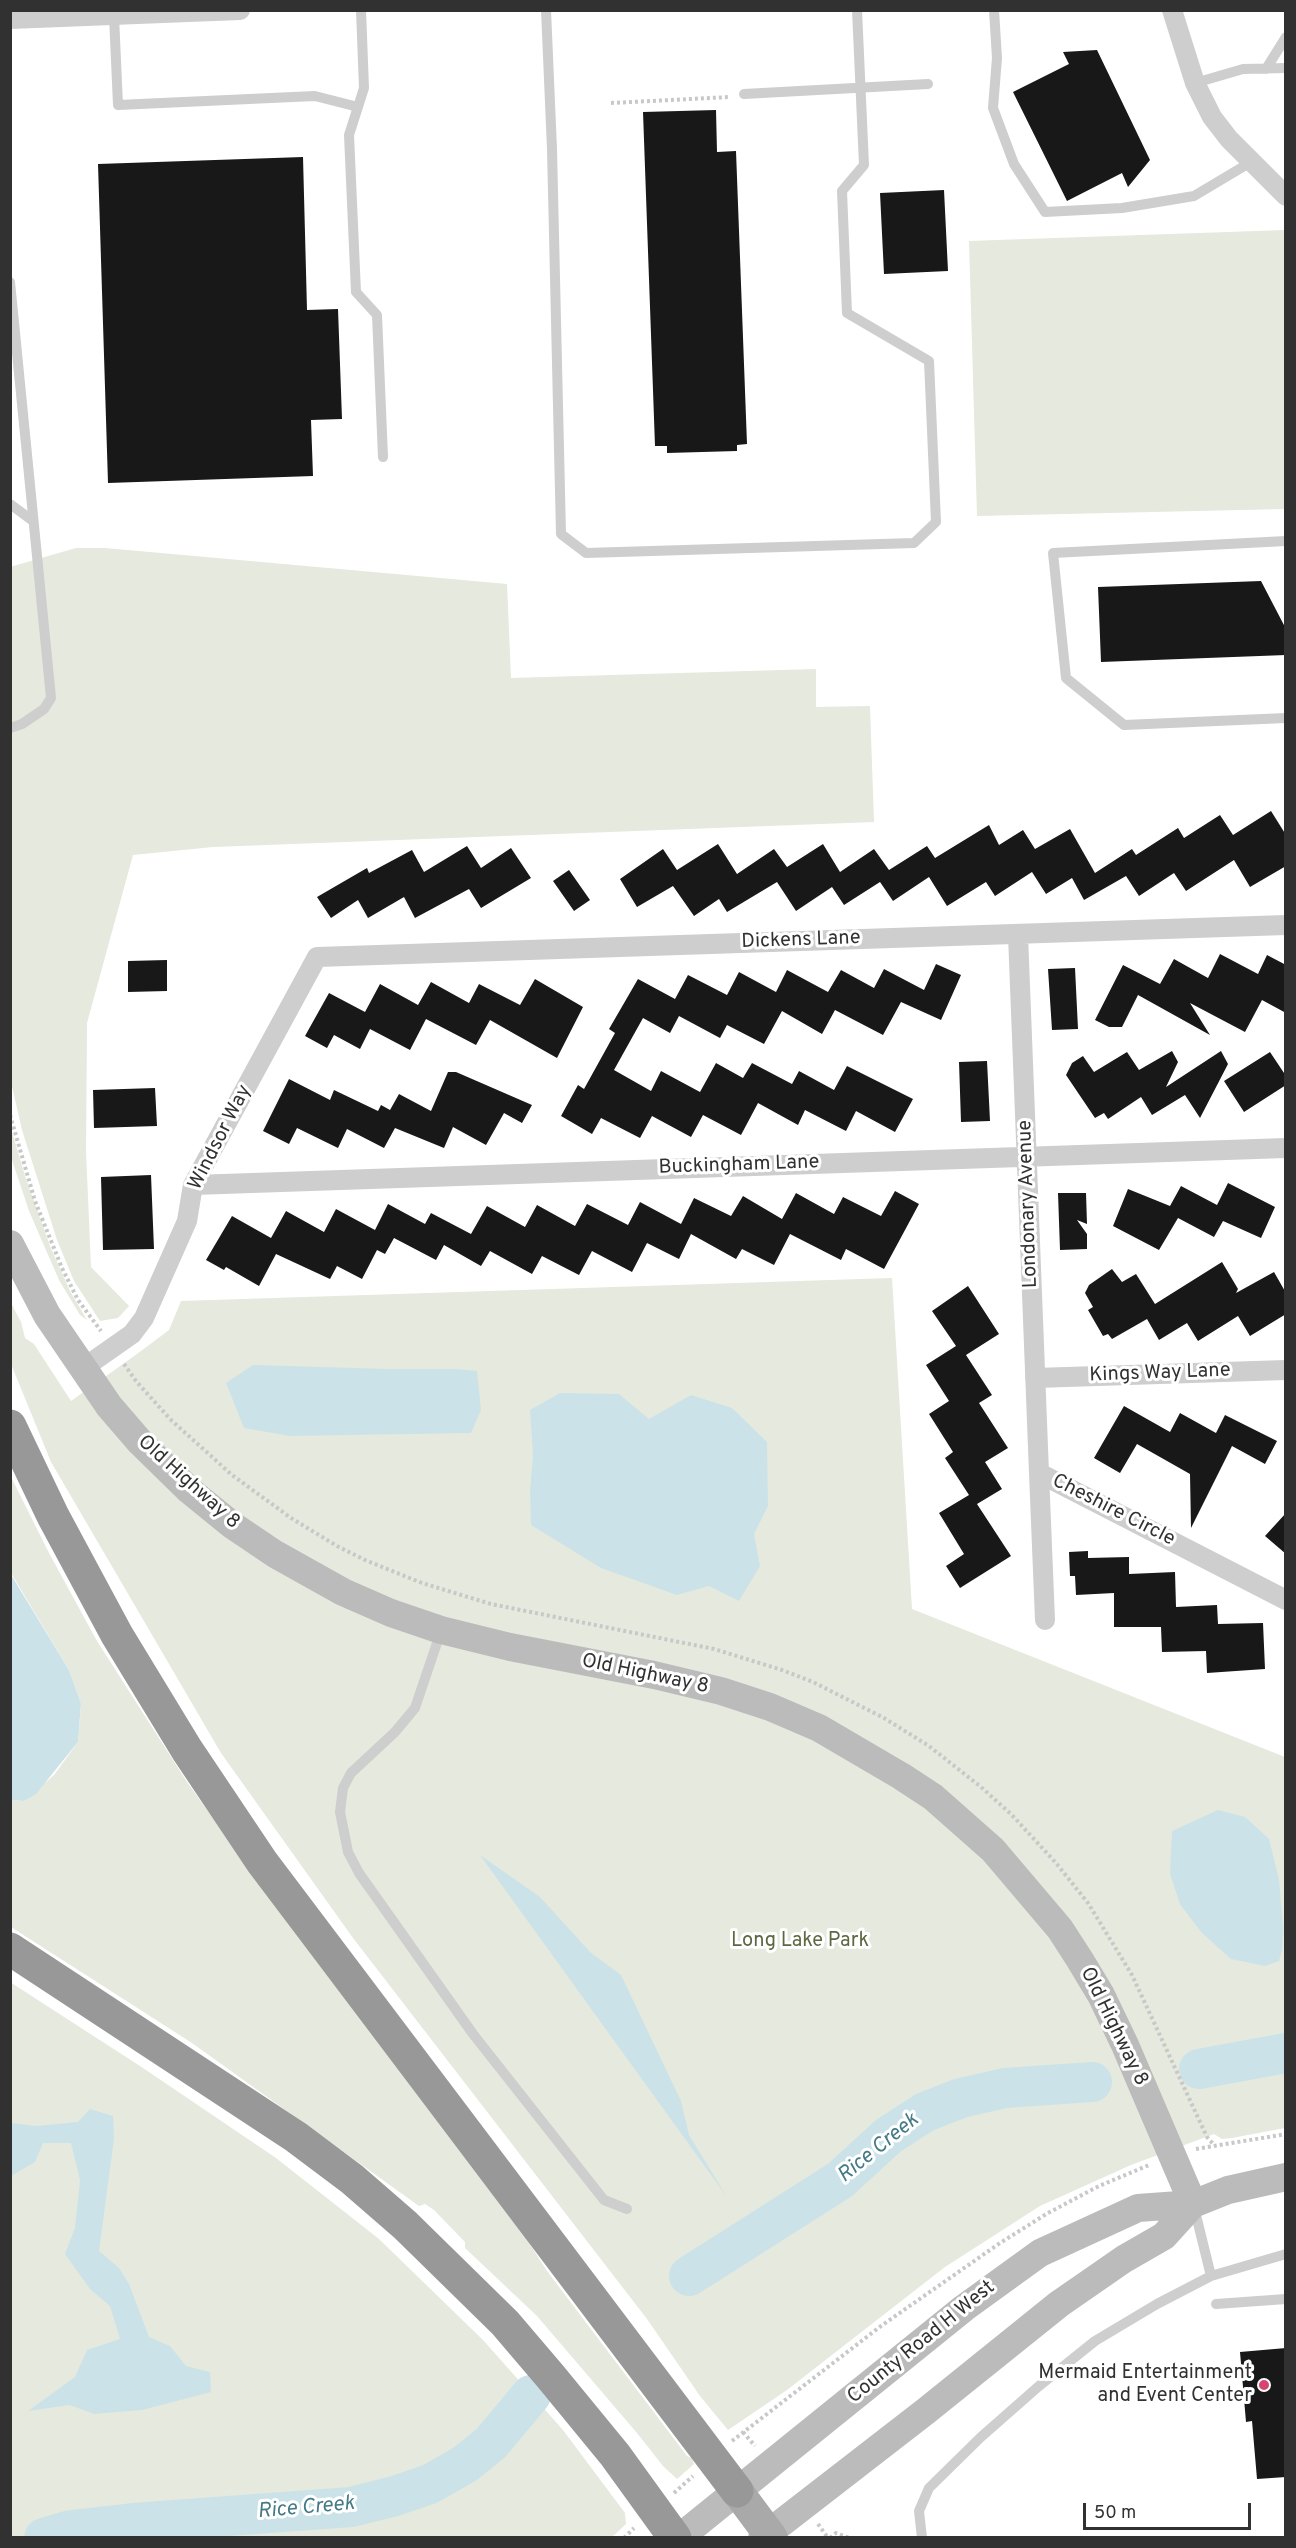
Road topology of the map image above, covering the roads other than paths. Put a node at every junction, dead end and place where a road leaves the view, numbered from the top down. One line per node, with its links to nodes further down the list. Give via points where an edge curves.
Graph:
1 (240, 10): 8 (street)
2 (361, 10): 17 (lane, via 364,87)
3 (546, 10): 15 (lane, via 561,534 586,553 914,543 936,522 929,361 847,314 842,190 864,165)
4 (857, 10): 15 (lane)
5 (994, 10): 18 (lane, via 997,58 993,108 1014,164 1045,212 1122,208 1194,196)
6 (1172, 10): 13 (street)
7 (37, 14): 8 (street); 9 (street)
8 (114, 16): 17 (lane, via 118,105 315,96)
9 (10, 19)
10 (1286, 37): 12 (lane)
11 (1286, 68): 12 (lane)
12 (1266, 69): 13 (lane, via 1243,69)
13 (1194, 83): 18 (street, via 1212,117)
14 (928, 84): 15 (lane)
15 (861, 86): 16 (lane)
16 (744, 94)
17 (358, 107): 21 (lane, via 350,135 357,292 377,315)
18 (1251, 162): 19 (street)
19 (1286, 196)
20 (10, 282): 23 (lane)
21 (383, 457)
22 (10, 504): 23 (lane)
23 (33, 521): 26 (lane, via 51,698 44,709)
24 (1286, 541): 25 (lane, via 1053,553 1066,678 1124,725)
25 (1286, 718)
26 (10, 728)
27 (1286, 925): 28 (street, Dickens Lane)
28 (1018, 935): 29 (street, Dickens Lane); 31 (street, Londonary Avenue)
29 (317, 957): 32 (street, Windsor Way)
30 (1286, 1148): 31 (street, Buckingham Lane)
31 (1027, 1157): 32 (street, Buckingham Lane); 36 (street, Londonary Avenue)
32 (194, 1185): 34 (street, Windsor Way, via 187,1221 144,1318 132,1334)
33 (10, 1244): 34 (street, Old Highway 8, via 47,1316)
34 (82, 1369): 41 (street, Old Highway 8, via 147,1449 232,1525 343,1592)
35 (1286, 1370): 36 (street, Kings Way Lane)
36 (1035, 1378): 38 (street, Londonary Avenue)
37 (10, 1426): 50 (highway, via 117,1635 262,1862)
38 (1039, 1473): 39 (street, Cheshire Circle); 40 (street, Cheshire Circle)
39 (1283, 1597)
40 (1045, 1620)
41 (441, 1630): 44 (street, Old Highway 8, via 688,1683 770,1707 819,1728 933,1797 993,1850 1060,1929 1080,1960 1125,2045); 45 (lane, via 415,1708 351,1773 343,1788 340,1812 348,1852 480,2043 604,2200)
42 (10, 1949): 52 (highway, via 296,2137 405,2225 512,2331 615,2455)
43 (1286, 2177): 44 (street, County Road H West, via 1228,2190)
44 (1193, 2204): 47 (lane); 50 (street, County Road H West, via 1138,2208 1040,2253 964,2308); 51 (street, County Road H West, via 1164,2236 1059,2304)
45 (627, 2209)
46 (1286, 2254): 47 (lane)
47 (1211, 2276): 53 (lane, via 1095,2341 981,2437 929,2488 919,2511)
48 (1286, 2299): 49 (lane)
49 (1216, 2304)
50 (737, 2491): 51 (main road); 52 (street, County Road H West)
51 (767, 2536)
52 (677, 2538)
53 (922, 2538)

